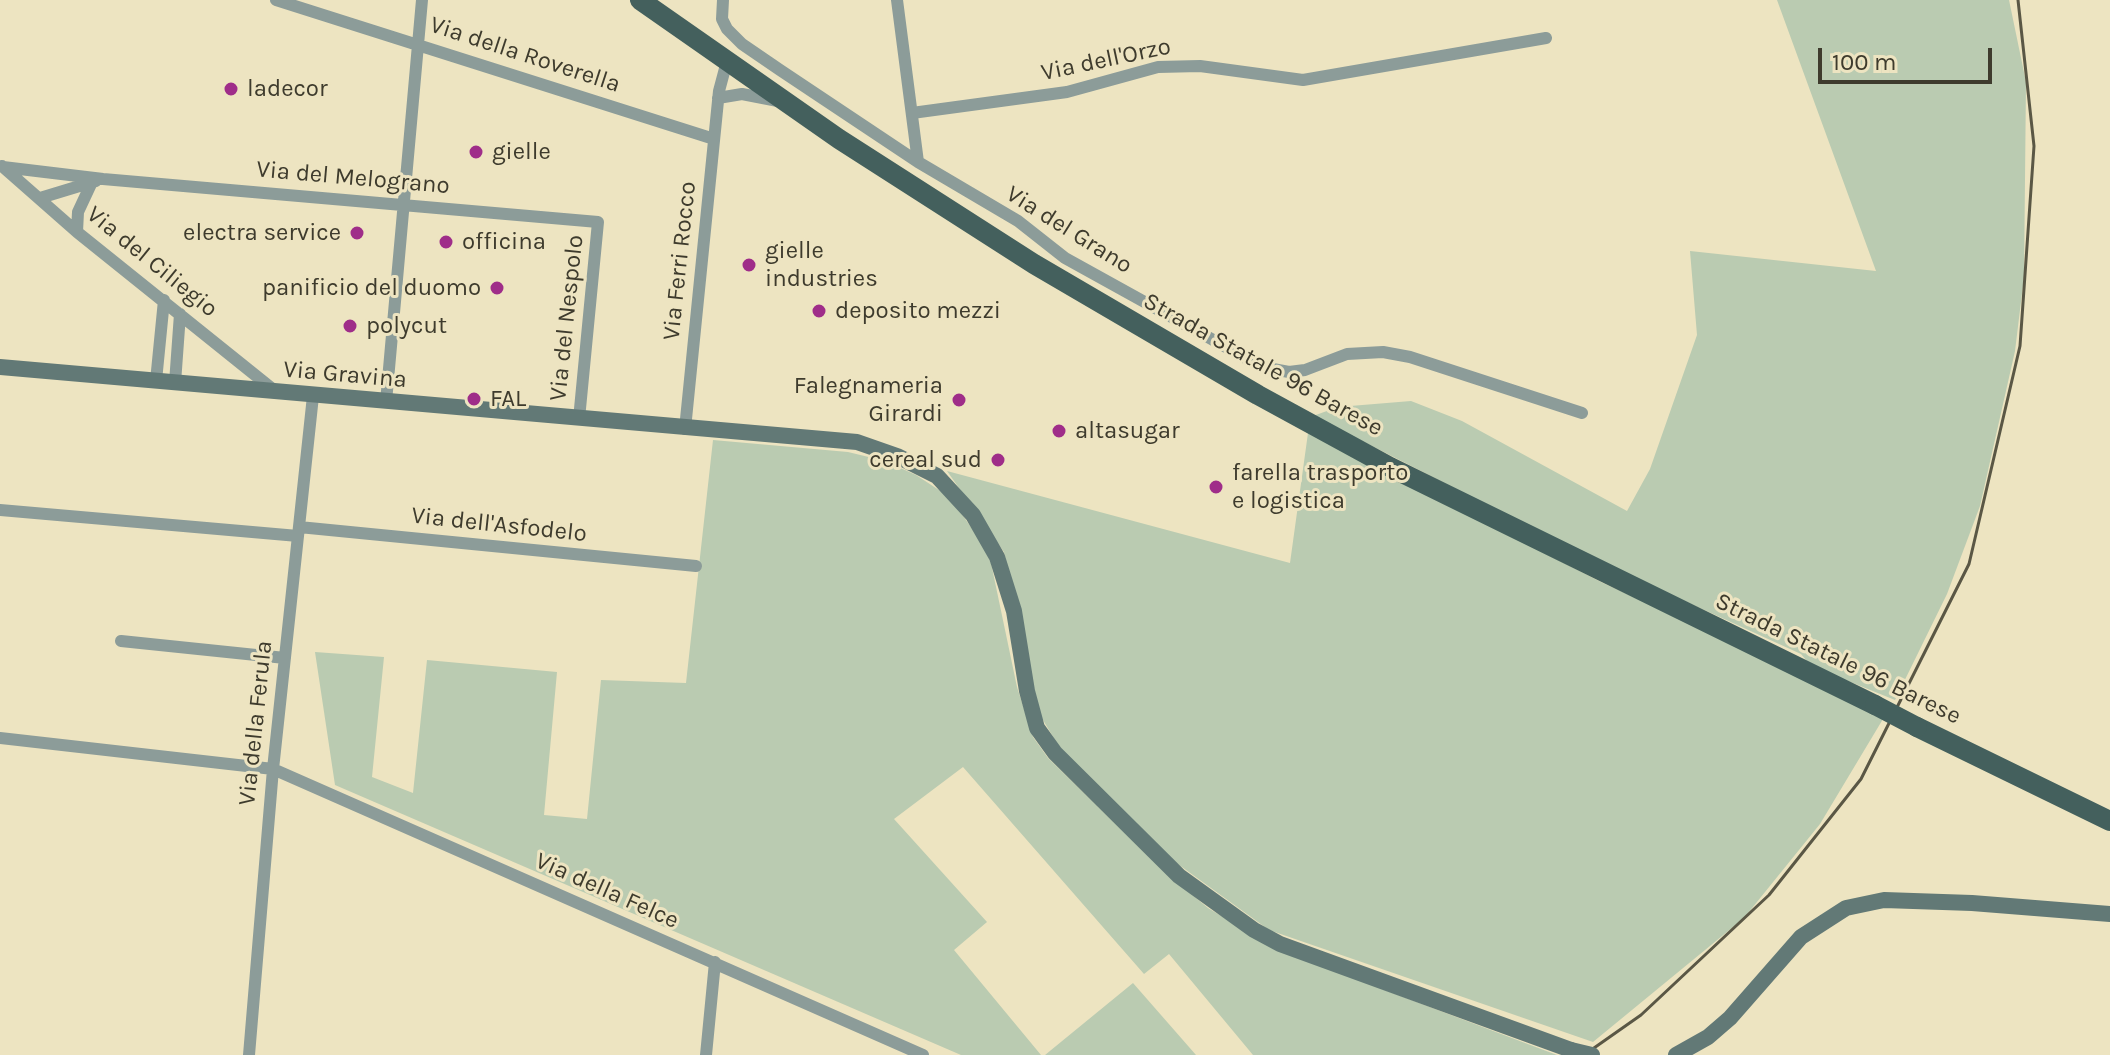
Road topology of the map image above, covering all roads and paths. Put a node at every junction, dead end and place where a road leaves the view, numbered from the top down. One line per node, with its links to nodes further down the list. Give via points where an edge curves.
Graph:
1 (276, 0): 7 (street, Via della Roverella)
2 (422, 0): 7 (street)
3 (640, 0): 8 (main road, Strada Statale 96 Barese)
4 (723, 0): 9 (street, Via del Grano, via 727,29)
5 (897, 0): 13 (street)
6 (1546, 38): 13 (street, Via dell'Orzo, via 1303,80 1200,66 1158,67 1067,92)
7 (418, 43): 14 (street, Via della Roverella); 19 (street)
8 (735, 66): 10 (main road, Strada Statale 96 Barese); 11 (street); 11 (street)
9 (780, 70): 10 (street); 15 (street, Via del Grano)
10 (764, 87): 12 (main road, Strada Statale 96 Barese)
11 (724, 96): 12 (street); 14 (street, Via Ferri Rocco)
12 (789, 104): 40 (main road, Strada Statale 96 Barese, bridge, via 1034,264 1390,467)
13 (912, 113): 15 (street)
14 (714, 139): 32 (street, Via Ferri Rocco)
15 (918, 162): 30 (street, Via del Grano, via 1018,221 1065,258 1262,367 1289,372 1347,354 1383,352)
16 (1, 166): 17 (street, Via del Melograno); 18 (street, Via del Ciliegio)
17 (97, 180): 18 (street); 19 (street, Via del Melograno); 21 (street, via 78,212)
18 (40, 198): 21 (street, Via del Ciliegio)
19 (403, 204): 20 (street, Via del Melograno); 29 (street)
20 (598, 222): 31 (street, Via del Nespolo)
21 (77, 232): 22 (street, Via del Ciliegio)
22 (164, 300): 23 (street, Via del Ciliegio); 25 (street)
23 (180, 314): 26 (street); 27 (street, Via del Ciliegio)
24 (0, 367): 25 (main road, Via Gravina)
25 (156, 381): 26 (main road, Via Gravina)
26 (175, 383): 27 (main road, Via Gravina)
27 (277, 393): 28 (main road, Via Gravina)
28 (313, 396): 29 (main road, Via Gravina); 34 (street, Via della Ferula)
29 (386, 402): 31 (main road, Via Gravina)
30 (1582, 413)
31 (579, 419): 32 (main road, Via Gravina)
32 (685, 429): 46 (main road, Via Gravina, bridge, via 857,442 937,476 973,515 997,557 1014,611 1037,728 1055,753 1179,876 1280,944)
33 (0, 510): 34 (street, Via dell'Asfodelo)
34 (298, 532): 35 (street, Via dell'Asfodelo); 37 (street, Via della Ferula)
35 (696, 566)
36 (121, 641): 37 (street)
37 (285, 658): 39 (street, Via della Ferula)
38 (0, 738): 39 (street, Via della Felce)
39 (273, 769): 42 (street, Via della Felce); 43 (street, Via della Ferula)
40 (2110, 821)
41 (2110, 914): 47 (main road, via 1884,900 1846,908 1801,937 1730,1018)
42 (715, 962): 44 (street); 45 (street, Via della Felce)
43 (249, 1055)
44 (706, 1055)
45 (923, 1055)
46 (1592, 1055)
47 (1676, 1055)

